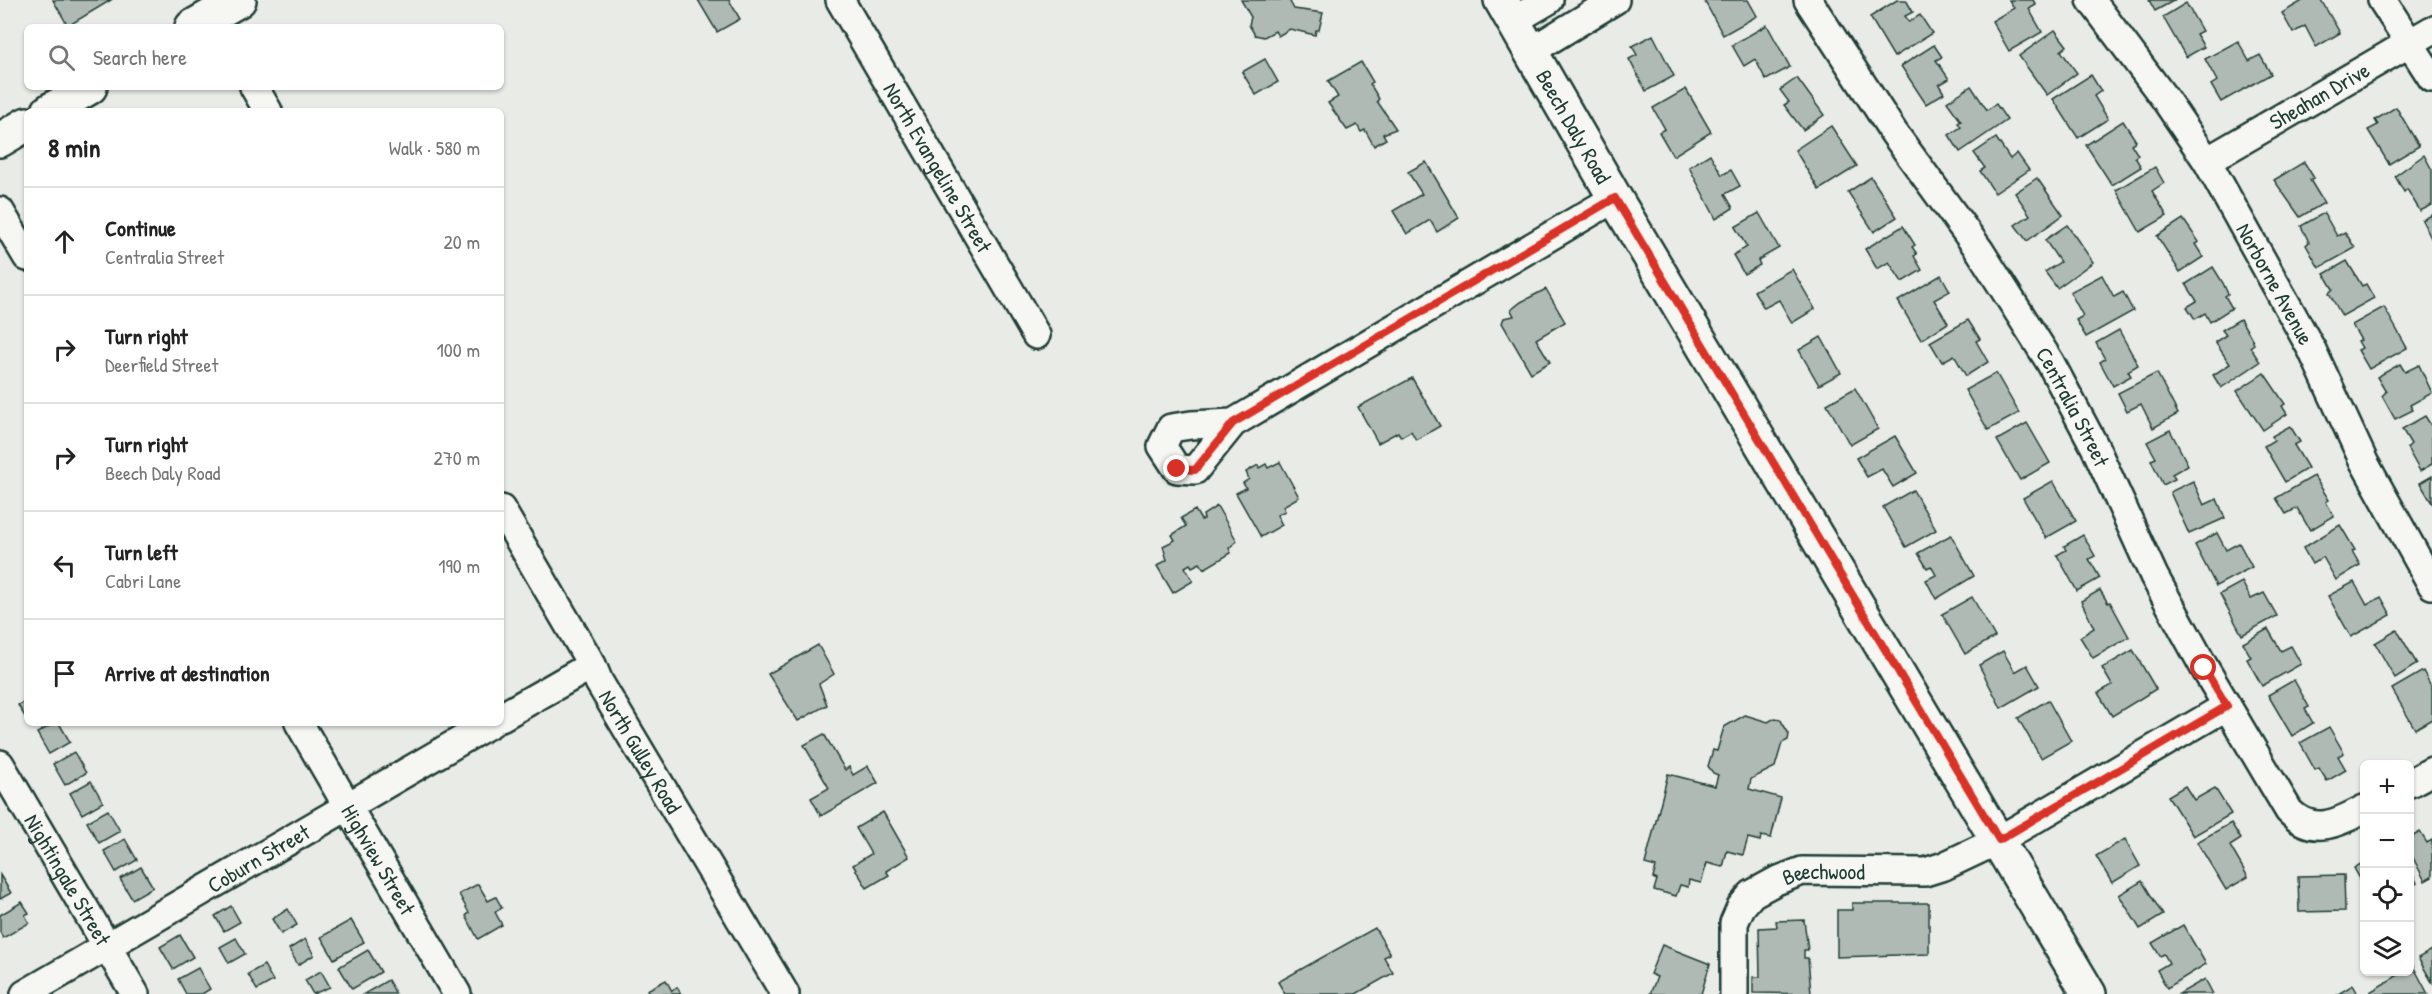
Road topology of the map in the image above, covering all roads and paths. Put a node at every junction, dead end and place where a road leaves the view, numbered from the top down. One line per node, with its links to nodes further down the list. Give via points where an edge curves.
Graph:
1 (840, 0): 21 (street, North Evangeline Street)
2 (1549, 0): 7 (street)
3 (1615, 0): 9 (street)
4 (1808, 0): 26 (street, Centralia Street, via 1894,133 1986,260 2050,362 2095,447 2154,576)
5 (2091, 0): 17 (street, Norborne Avenue)
6 (2382, 0): 8 (street)
7 (1507, 11): 9 (main road, Beech Daly Road)
8 (2421, 37): 10 (street); 17 (street, Sheahan Drive)
9 (1531, 51): 18 (main road, Beech Daly Road)
10 (2432, 78)
11 (85, 90): 13 (main road)
12 (256, 90): 14 (street)
13 (54, 108)
14 (266, 108)
15 (24, 126): 16 (main road)
16 (0, 140)
17 (2207, 161): 24 (street, Norborne Avenue, via 2312,350 2374,483)
18 (1615, 198): 22 (street); 35 (main road, Beech Daly Road)
19 (0, 211): 20 (street)
20 (24, 252)
21 (1036, 335)
22 (1233, 423)
23 (504, 514): 25 (street, North Gulley Road)
24 (2432, 585)
25 (592, 665): 27 (street); 40 (street, North Gulley Road)
26 (2227, 706): 34 (street, Centralia Street, via 2289,811 2303,822 2330,826); 35 (street, Beechwood)
27 (504, 715)
28 (301, 726): 33 (street, Highview Street)
29 (486, 726): 33 (street, Coburn Street)
30 (0, 764): 36 (street, Nightingale Street)
31 (2432, 771): 32 (street)
32 (2414, 780)
33 (347, 806): 36 (street, Coburn Street); 39 (street, Highview Street)
34 (2360, 811)
35 (1999, 840): 41 (street, Beechwood, via 1925,872 1802,871 1752,894 1734,922); 42 (main road, Beech Daly Road)
36 (108, 947): 37 (street, Coburn Street); 38 (street, Nightingale Street)
37 (25, 994)
38 (135, 994)
39 (457, 994)
40 (784, 994)
41 (1734, 994)
42 (2089, 994)

